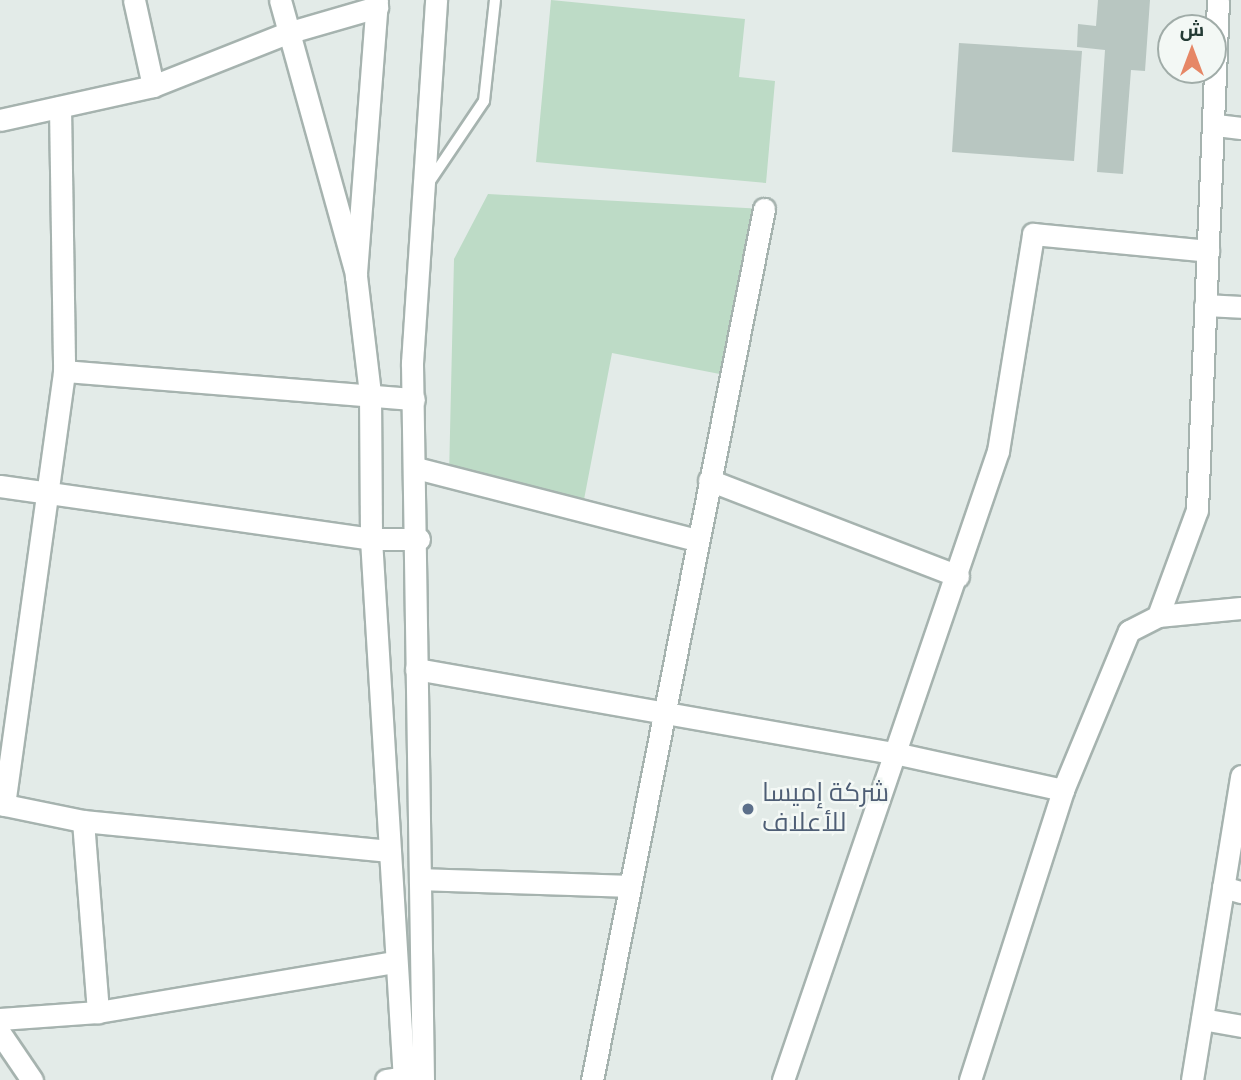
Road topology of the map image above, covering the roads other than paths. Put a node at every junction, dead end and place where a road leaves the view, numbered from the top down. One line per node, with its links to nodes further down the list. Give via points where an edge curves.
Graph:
1 (134, 0): 8 (street)
2 (280, 0): 7 (street)
3 (436, 0): 13 (street)
4 (495, 0): 13 (lane, via 484,101)
5 (1218, 0): 11 (street)
6 (377, 4): 7 (street); 16 (street)
7 (287, 33): 8 (street); 16 (street)
8 (153, 86): 9 (street)
9 (60, 107): 10 (street); 19 (street)
10 (0, 120)
11 (1216, 125): 12 (street); 15 (street)
12 (1241, 128)
13 (419, 198): 21 (street)
14 (764, 209): 23 (street)
15 (1208, 251): 17 (street); 29 (street, via 1033,234 998,452)
16 (356, 276): 20 (street)
17 (1205, 305): 18 (street); 31 (street, via 1197,510)
18 (1241, 307)
19 (64, 371): 20 (street); 25 (street)
20 (370, 393): 21 (street); 26 (street)
21 (414, 399): 22 (street)
22 (416, 467): 27 (street); 28 (street)
23 (709, 480): 28 (street); 29 (street)
24 (0, 486): 25 (street)
25 (50, 494): 26 (street); 37 (street)
26 (370, 539): 27 (street); 39 (street)
27 (419, 539): 32 (street)
28 (697, 540): 33 (street)
29 (958, 576): 34 (street)
30 (1241, 608): 31 (street)
31 (1158, 616): 36 (street, via 1129,631)
32 (416, 669): 33 (street); 40 (street)
33 (662, 712): 34 (street); 41 (street)
34 (899, 754): 36 (street); 52 (street)
35 (1241, 776): 42 (street)
36 (1063, 790): 53 (street)
37 (2, 804): 38 (street)
38 (83, 821): 39 (street); 44 (street)
39 (390, 851): 43 (street)
40 (420, 879): 41 (street); 49 (street)
41 (629, 886): 51 (street)
42 (1232, 889): 46 (street)
43 (394, 962): 44 (street); 49 (street)
44 (98, 1012): 45 (street)
45 (0, 1019)
46 (1202, 1019): 47 (street); 54 (street)
47 (1241, 1026)
48 (0, 1033): 50 (street)
49 (404, 1079)
50 (32, 1080)
51 (592, 1080)
52 (783, 1080)
53 (970, 1080)
54 (1192, 1080)

